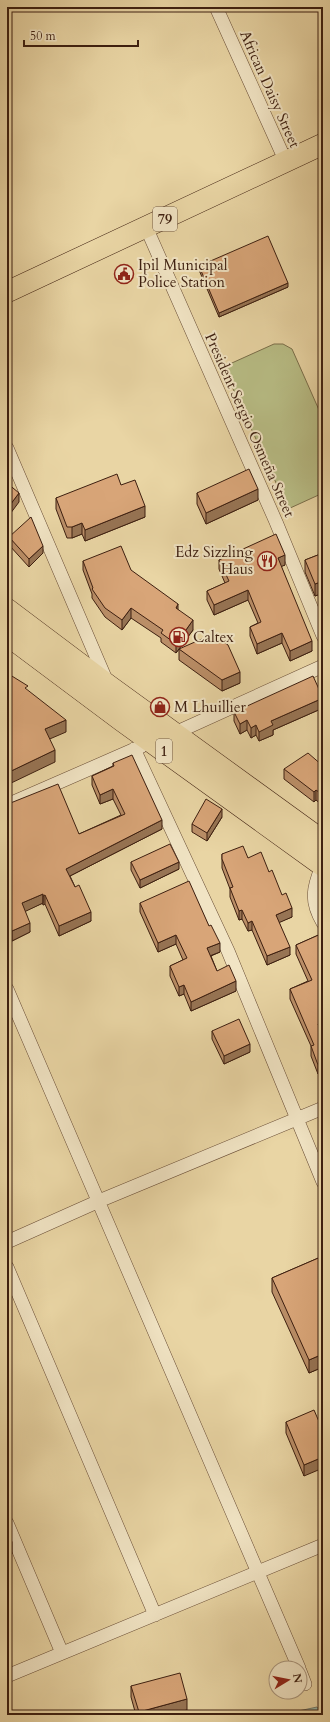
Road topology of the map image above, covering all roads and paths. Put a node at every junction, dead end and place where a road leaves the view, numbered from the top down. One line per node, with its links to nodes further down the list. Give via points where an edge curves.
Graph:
1 (216, 7): 3 (street, African Daisy Street)
2 (323, 144): 3 (main road, 79)
3 (286, 162): 4 (main road, 79)
4 (146, 228): 5 (main road, 79); 9 (street, President Sergio Osmeña Street, via 276,522)
5 (7, 292)
6 (7, 448): 11 (street)
7 (7, 609): 11 (main road, 1)
8 (7, 635): 12 (main road, 1)
9 (323, 636)
10 (323, 666): 13 (street)
11 (108, 685): 12 (street); 13 (main road, 1)
12 (122, 721): 14 (main road, 1)
13 (175, 733): 16 (main road, 1)
14 (143, 745): 15 (street); 17 (main road, 1); 21 (street)
15 (7, 805)
16 (323, 841)
17 (323, 866): 18 (street, via 314,885 315,906)
18 (323, 923)
19 (7, 989): 23 (street)
20 (323, 1108): 21 (street)
21 (296, 1120): 22 (street); 23 (street)
22 (323, 1182)
23 (99, 1201): 24 (street); 28 (street)
24 (7, 1242)
25 (7, 1267): 29 (street)
26 (7, 1523): 30 (street)
27 (323, 1545): 28 (street)
28 (257, 1571): 29 (street); 31 (street)
29 (155, 1615): 30 (street)
30 (62, 1653): 32 (street)
31 (296, 1660)
32 (7, 1676)

